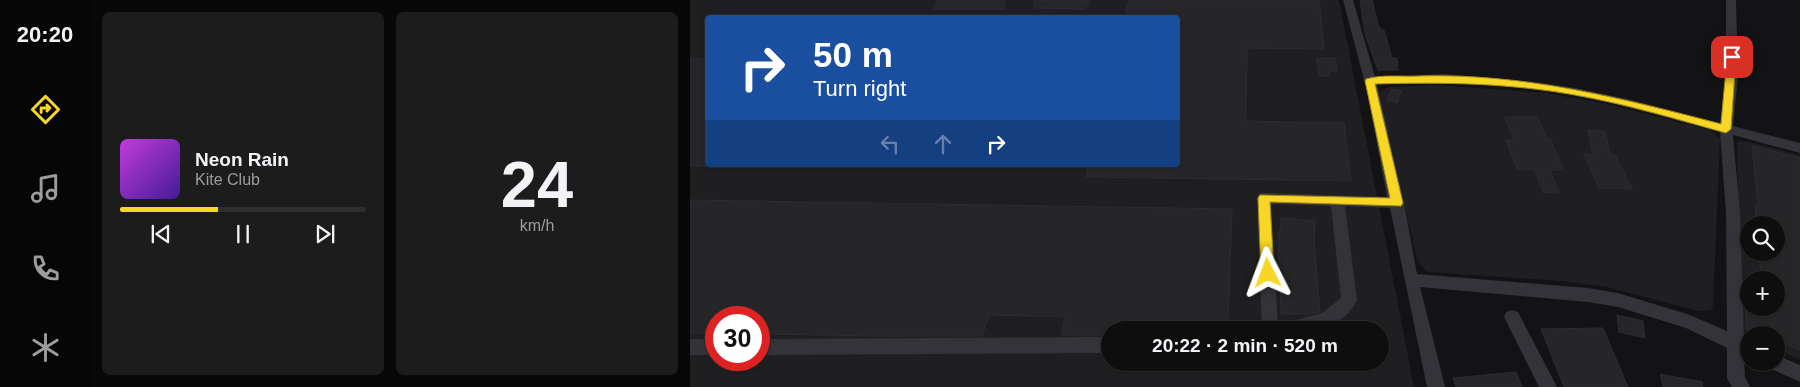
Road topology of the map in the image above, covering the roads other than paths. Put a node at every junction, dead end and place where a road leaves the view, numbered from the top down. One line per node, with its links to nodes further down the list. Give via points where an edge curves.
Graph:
1 (1348, 0): 3 (street)
2 (1732, 0): 4 (street, via 1732,76)
3 (1370, 81): 4 (street, via 1445,78 1527,85 1627,103); 7 (street)
4 (1726, 129): 5 (street); 12 (street, via 1733,213)
5 (1800, 148)
6 (1337, 201): 7 (street); 10 (street, via 1264,198); 11 (street, via 1349,300 1343,310)
7 (1397, 203): 8 (street)
8 (1411, 280): 12 (street, via 1618,300 1690,322); 20 (street)
9 (1512, 317): 21 (street)
10 (1270, 321)
11 (1319, 321)
12 (1734, 343): 14 (street); 22 (street, via 1736,378)
13 (1101, 345): 17 (street)
14 (1740, 346)
15 (690, 347): 16 (street)
16 (705, 347)
17 (770, 347)
18 (1785, 367): 19 (street)
19 (1800, 374)
20 (1436, 387)
21 (1548, 387)
22 (1742, 387)

